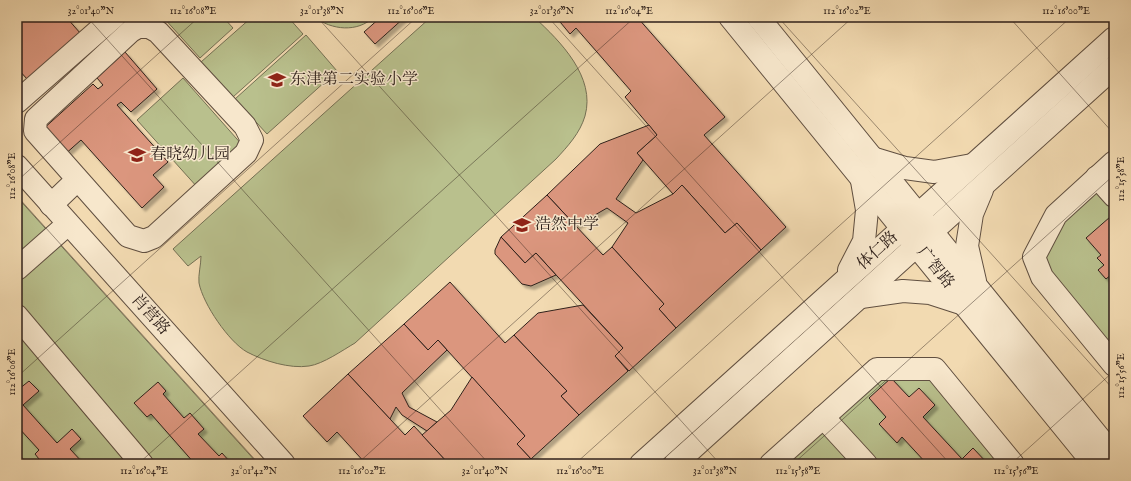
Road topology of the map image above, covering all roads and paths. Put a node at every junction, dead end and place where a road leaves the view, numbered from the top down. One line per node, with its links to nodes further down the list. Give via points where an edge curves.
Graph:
1 (114, 17): 6 (street)
2 (730, 17): 11 (street, 广智路)
3 (758, 17): 7 (street, 广智路)
4 (1114, 38): 9 (street, 体仁路)
5 (1114, 67): 14 (street, 体仁路)
6 (17, 102)
7 (872, 158): 9 (street, via 905,168 934,172); 17 (street, 广智路)
8 (1114, 162): 12 (street)
9 (972, 165): 17 (street, 体仁路)
10 (17, 166): 16 (street, 肖营路)
11 (861, 177): 17 (street, 广智路); 21 (street, via 867,210 864,240)
12 (1097, 177): 15 (street); 26 (street, via 1056,215 1034,257 1042,278)
13 (78, 180): 13 (street, via 128,236 144,240 154,237 246,153 252,140 245,126 158,32 149,27 138,27 130,31 36,119 35,132); 16 (street)
14 (985, 185): 19 (street, 体仁路); 22 (street, via 972,214 967,246)
15 (1114, 196)
16 (51, 205): 18 (street, 肖营路)
17 (910, 221): 19 (street, 广智路); 21 (street, 体仁路)
18 (68, 224): 20 (street); 30 (street, 肖营路)
19 (925, 240): 22 (street, 广智路); 23 (street, 体仁路); 24 (street, 广智路)
20 (17, 269)
21 (843, 282): 31 (street, 体仁路)
22 (976, 286): 28 (street, 广智路)
23 (861, 297): 24 (street, via 903,291 930,293); 32 (street, 体仁路)
24 (964, 304): 36 (street, 广智路)
25 (17, 316): 29 (street)
26 (1114, 365)
27 (823, 417): 33 (street); 34 (street); 35 (street, via 877,369 935,369)
28 (1114, 456)
29 (142, 464)
30 (284, 464)
31 (641, 464)
32 (675, 464)
33 (771, 464)
34 (866, 464)
35 (1013, 464)
36 (1094, 464)

